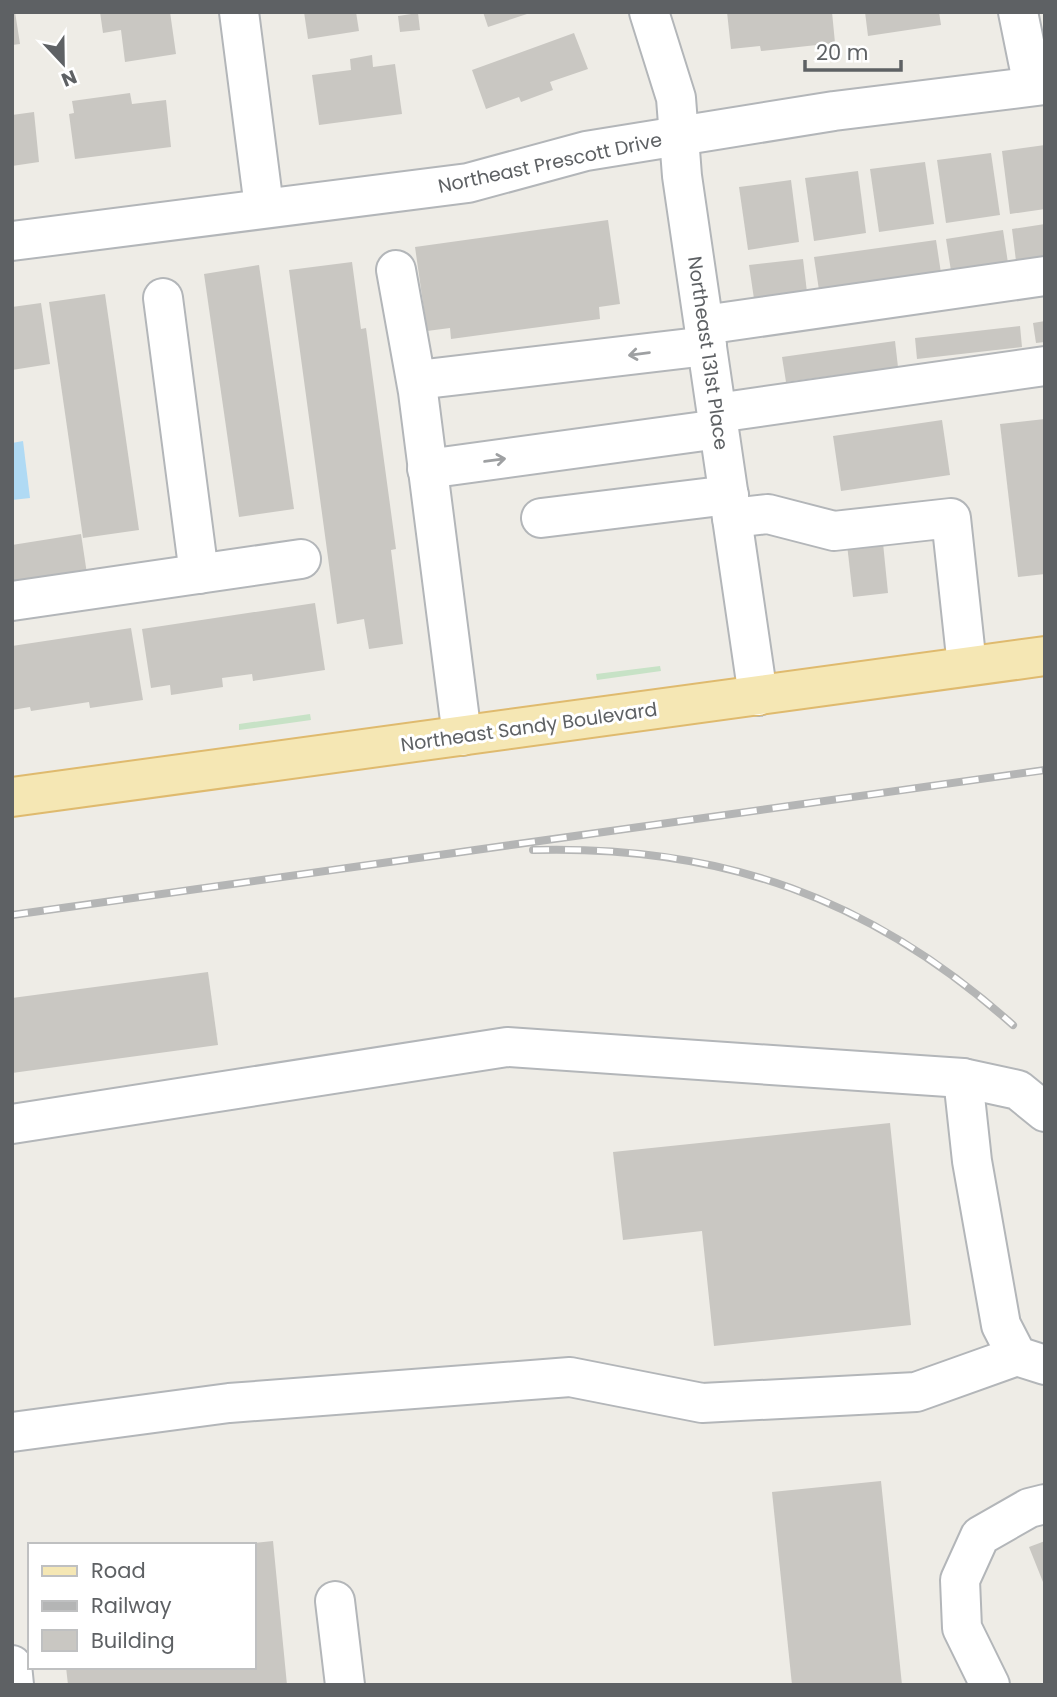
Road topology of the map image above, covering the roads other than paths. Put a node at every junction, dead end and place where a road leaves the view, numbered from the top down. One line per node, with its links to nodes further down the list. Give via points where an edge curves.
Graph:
1 (239, 12): 6 (street)
2 (649, 12): 5 (street, Northeast 131st Place, via 676,98)
3 (1018, 12): 4 (street)
4 (1039, 85): 5 (street, Northeast Prescott Drive)
5 (679, 136): 6 (street, Northeast Prescott Drive, via 586,151 468,183); 11 (street, Northeast 131st Place)
6 (264, 207): 7 (street, Northeast Prescott Drive)
7 (12, 240)
8 (396, 270): 13 (street)
9 (1045, 276): 11 (street)
10 (163, 298): 19 (street)
11 (705, 335): 13 (street, one-way to 13); 14 (street, Northeast 131st Place)
12 (1045, 366): 14 (street)
13 (417, 380): 15 (street)
14 (718, 421): 15 (street, one-way to 14); 16 (street, Northeast 131st Place)
15 (427, 469): 24 (street)
16 (731, 507): 17 (street); 22 (street, via 834,531 951,518); 23 (street, Northeast 131st Place)
17 (541, 518)
18 (301, 559): 19 (street)
19 (199, 574): 20 (street)
20 (12, 601)
21 (1045, 656): 22 (main road, Northeast Sandy Boulevard)
22 (967, 666): 23 (main road, Northeast Sandy Boulevard)
23 (758, 696): 24 (main road, Northeast Sandy Boulevard)
24 (462, 736): 25 (main road, Northeast Sandy Boulevard)
25 (12, 797)
26 (963, 1079): 27 (street, via 1018,1090); 28 (street, via 507,1047); 29 (street, via 972,1161 1001,1325)
27 (1045, 1112)
28 (12, 1124)
29 (1031, 1361): 30 (street, via 916,1392 702,1403 569,1377 229,1403)
30 (12, 1432)
31 (1045, 1504): 36 (street, via 980,1536 961,1580 962,1628)
32 (335, 1601): 35 (street)
33 (12, 1665): 34 (street)
34 (14, 1685)
35 (345, 1685)
36 (990, 1685)

